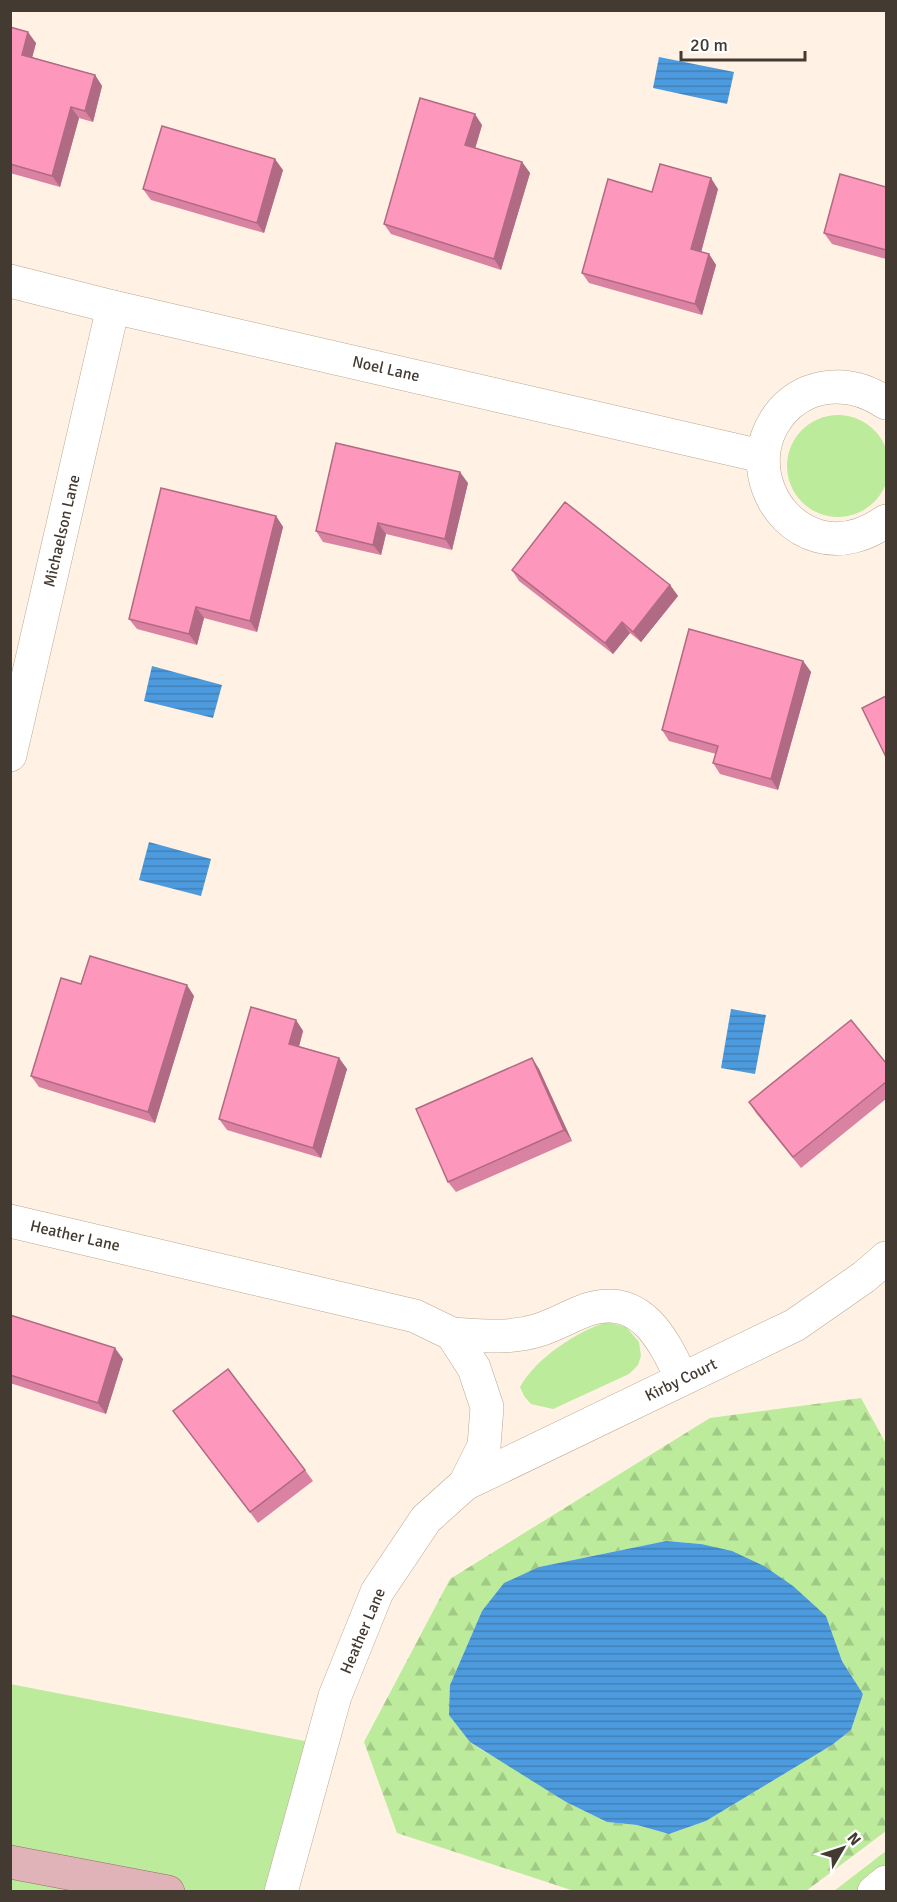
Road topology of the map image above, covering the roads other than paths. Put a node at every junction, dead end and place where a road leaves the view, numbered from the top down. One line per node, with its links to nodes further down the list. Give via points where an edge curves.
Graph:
1 (10, 281): 2 (street, Noel Lane)
2 (113, 307): 4 (street, Noel Lane); 6 (street, Michaelson Lane)
3 (886, 403): 4 (street, via 847,386 823,387 800,396 782,411 769,431)
4 (762, 454): 5 (street, via 765,480 776,505 794,524 818,536 844,538 870,533)
5 (886, 521)
6 (10, 755)
7 (10, 1221): 9 (street, Heather Lane, via 415,1316)
8 (886, 1258): 10 (street, Kirby Court, via 795,1325)
9 (452, 1334): 10 (street, Heather Lane, via 512,1336 539,1330 587,1310 608,1306 627,1309 654,1328); 11 (street, Heather Lane, via 474,1368 487,1407 484,1446)
10 (682, 1379): 11 (street, Kirby Court)
11 (465, 1484): 15 (street, Heather Lane, via 426,1519 377,1592 336,1696)
12 (10, 1863): 14 (main road)
13 (886, 1882): 16 (street)
14 (168, 1892)
15 (281, 1892)
16 (874, 1892)

